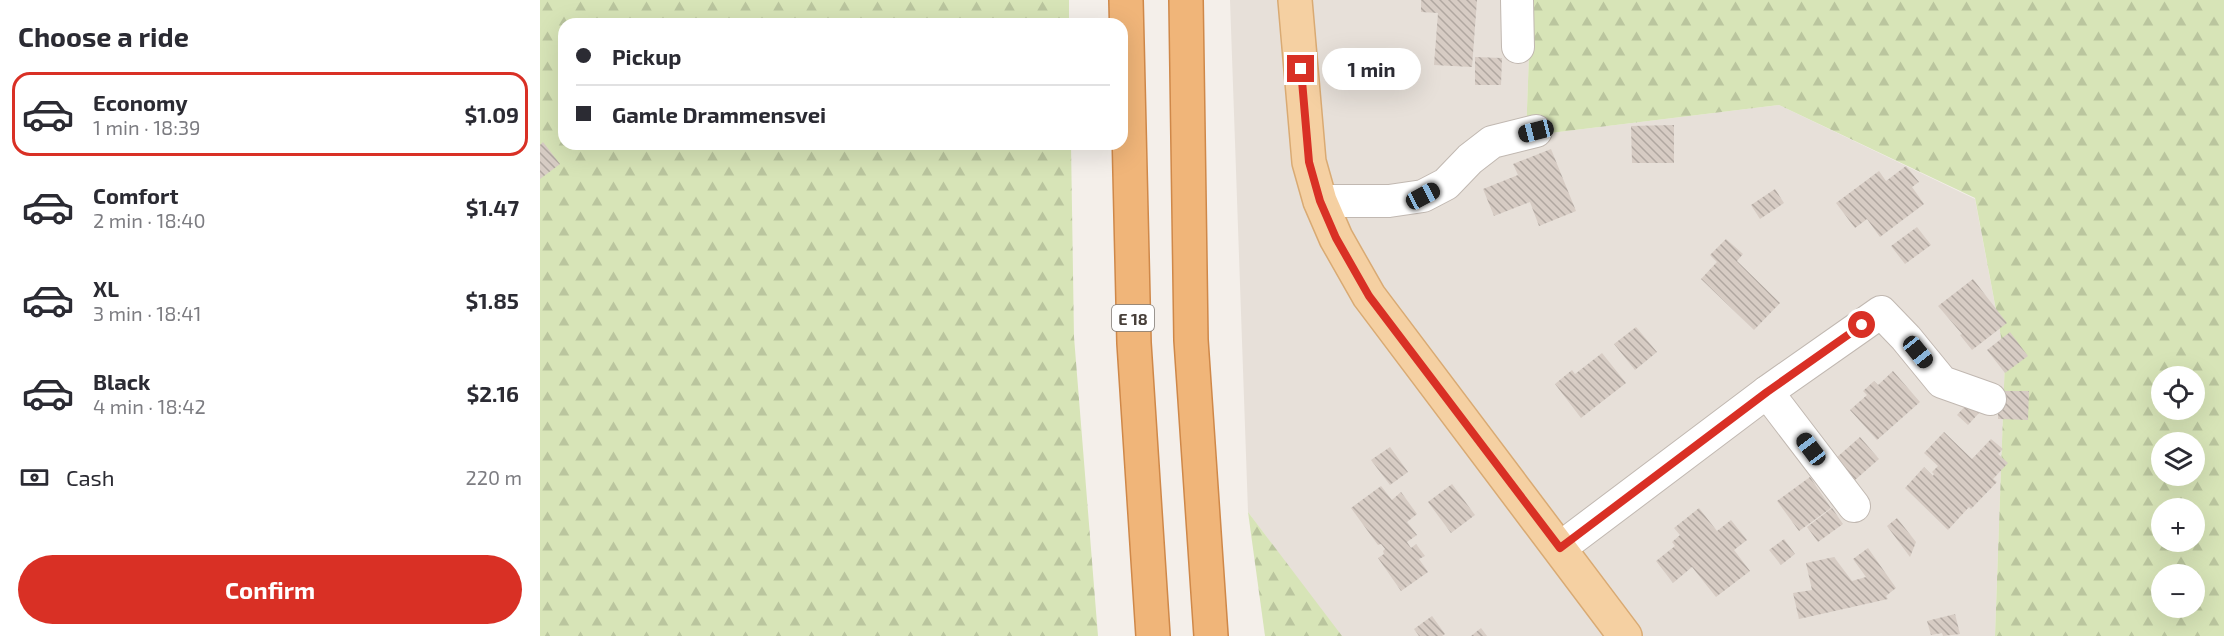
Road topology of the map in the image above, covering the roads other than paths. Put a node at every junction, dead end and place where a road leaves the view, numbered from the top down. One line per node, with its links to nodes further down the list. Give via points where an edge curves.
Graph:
1 (1126, 0): 5 (highway, E 18)
2 (1186, 0): 15 (highway, via 1191,340)
3 (1296, 0): 9 (main road, via 1309,162)
4 (1517, 0): 6 (street)
5 (1126, 18)
6 (1518, 47)
7 (1128, 86): 14 (highway, E 18, via 1134,343)
8 (1536, 131): 9 (street, via 1492,142 1446,184 1423,196 1389,201)
9 (1320, 201): 13 (main road, via 1369,296)
10 (1767, 392): 11 (street, via 1881,312 1942,382); 12 (street); 13 (street)
11 (1990, 399)
12 (1854, 506)
13 (1560, 548): 16 (main road)
14 (1153, 636)
15 (1210, 636)
16 (1625, 636)

